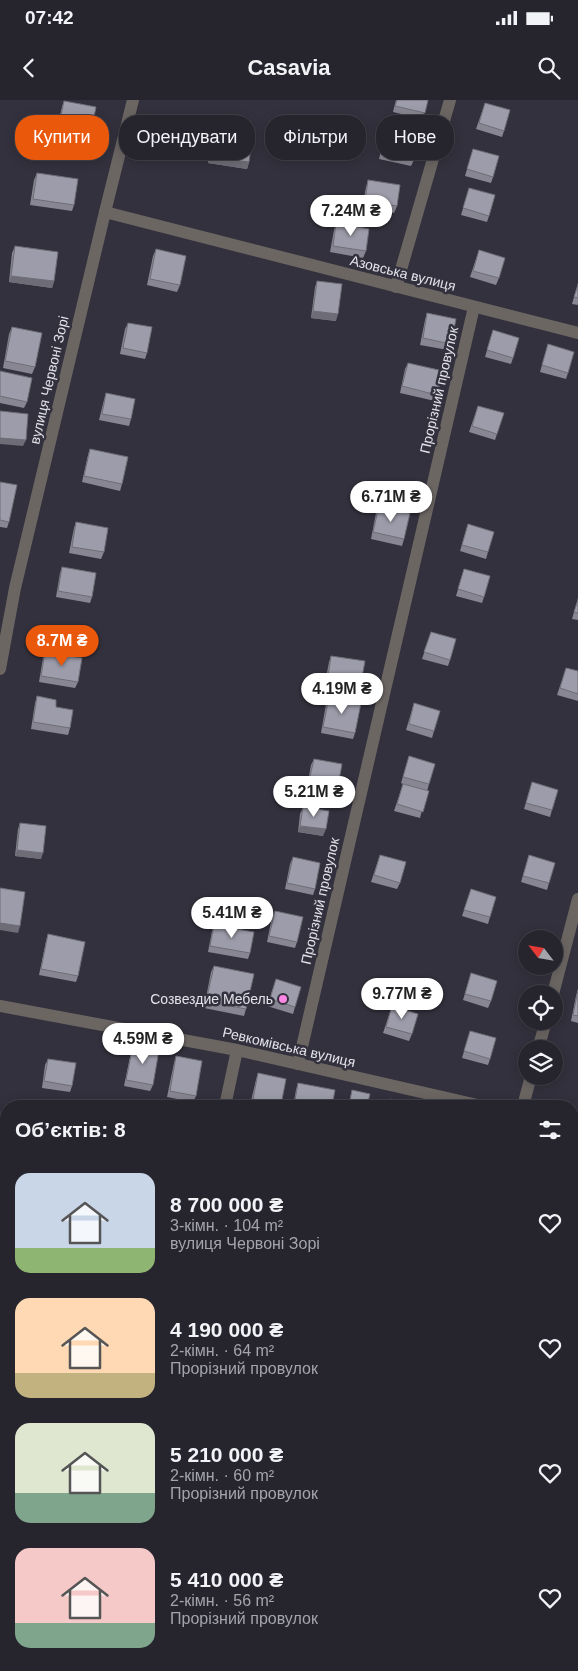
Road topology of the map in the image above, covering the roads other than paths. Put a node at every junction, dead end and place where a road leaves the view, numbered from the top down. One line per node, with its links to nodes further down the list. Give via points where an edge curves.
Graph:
1 (133, 100): 3 (street, вулиця Червоні Зорі)
2 (450, 100): 4 (street)
3 (105, 212): 4 (street, Азовська вулиця); 7 (street, вулиця Червоні Зорі, via 15,588)
4 (396, 287): 5 (street, Азовська вулиця)
5 (474, 307): 6 (street, Азовська вулиця); 12 (street, Прорізний провулок)
6 (578, 333)
7 (0, 669)
8 (578, 899): 9 (street)
9 (555, 985)
10 (0, 1006): 11 (street, Ревкомівська вулиця)
11 (237, 1050): 12 (street, Ревкомівська вулиця); 14 (street)
12 (298, 1064): 15 (street, Ревкомівська вулиця)
13 (529, 1085): 16 (street)
14 (226, 1100)
15 (456, 1100)
16 (525, 1100)

